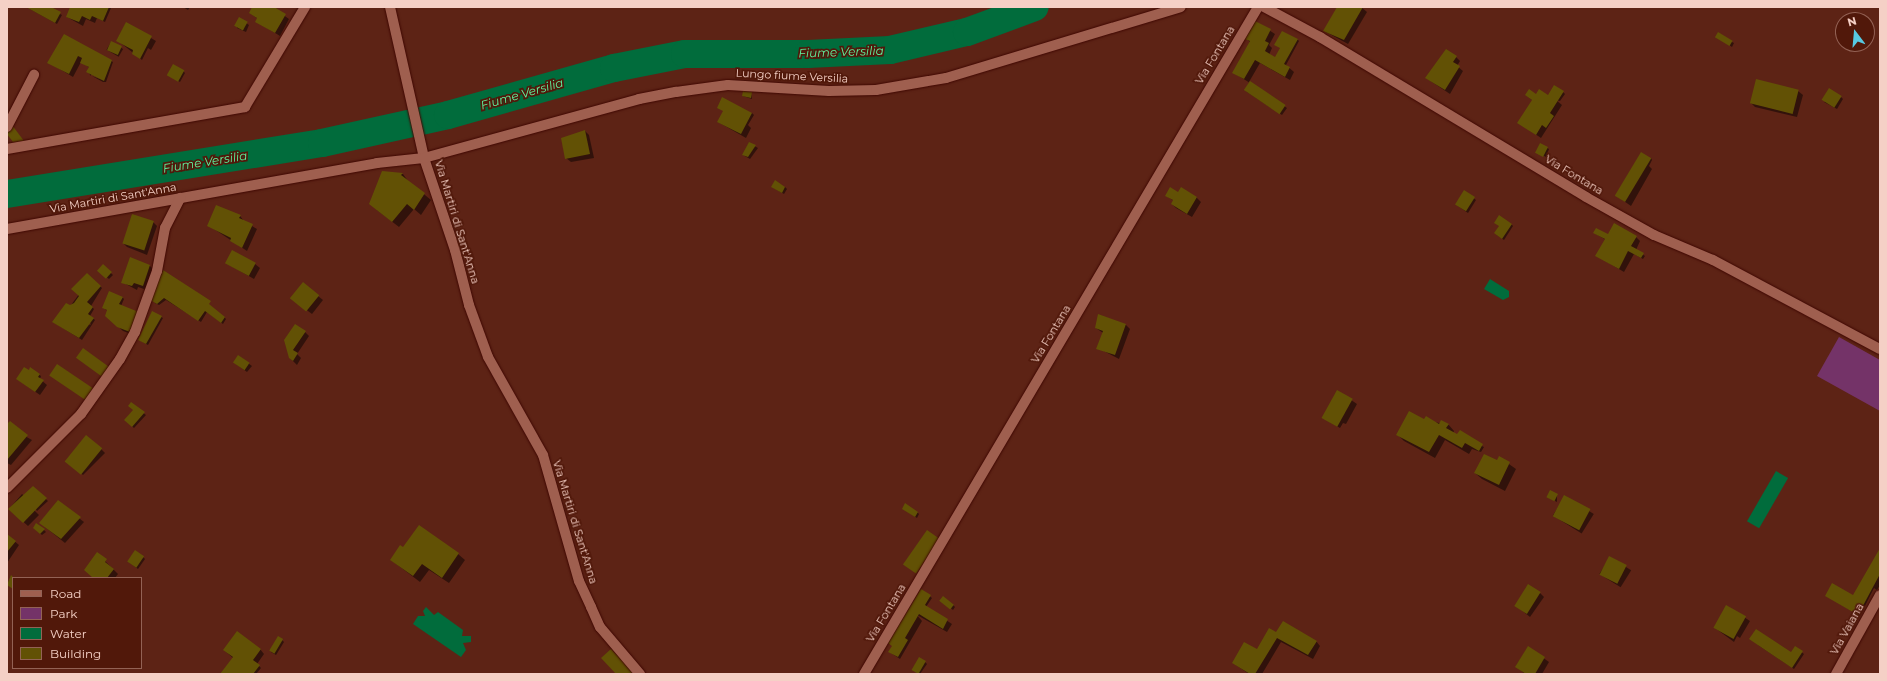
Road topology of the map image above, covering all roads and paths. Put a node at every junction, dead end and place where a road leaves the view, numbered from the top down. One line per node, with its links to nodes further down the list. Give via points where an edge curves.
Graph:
1 (305, 7): 8 (street, via 245,107)
2 (390, 7): 9 (street)
3 (1181, 7): 9 (street, Lungo fiume Versilia, via 946,78 876,90 829,91 728,85 676,92 639,98)
4 (1258, 7): 16 (street, Via Fontana)
5 (1264, 7): 12 (street, Via Fontana, via 1341,49 1586,197 1654,235 1712,260)
6 (34, 75): 7 (street)
7 (7, 127)
8 (7, 149)
9 (423, 154): 10 (street, Via Martiri di Sant'Anna); 15 (street, Via Martiri di Sant'Anna, via 455,250 469,304 488,356 542,455 579,581 600,627)
10 (180, 198): 11 (street, Via Martiri di Sant'Anna); 13 (street, via 165,228 157,271 135,332 120,358 81,414)
11 (7, 229)
12 (1880, 349)
13 (7, 487)
14 (1880, 595): 17 (street, Via Vaiana)
15 (640, 674)
16 (864, 674)
17 (1836, 674)

